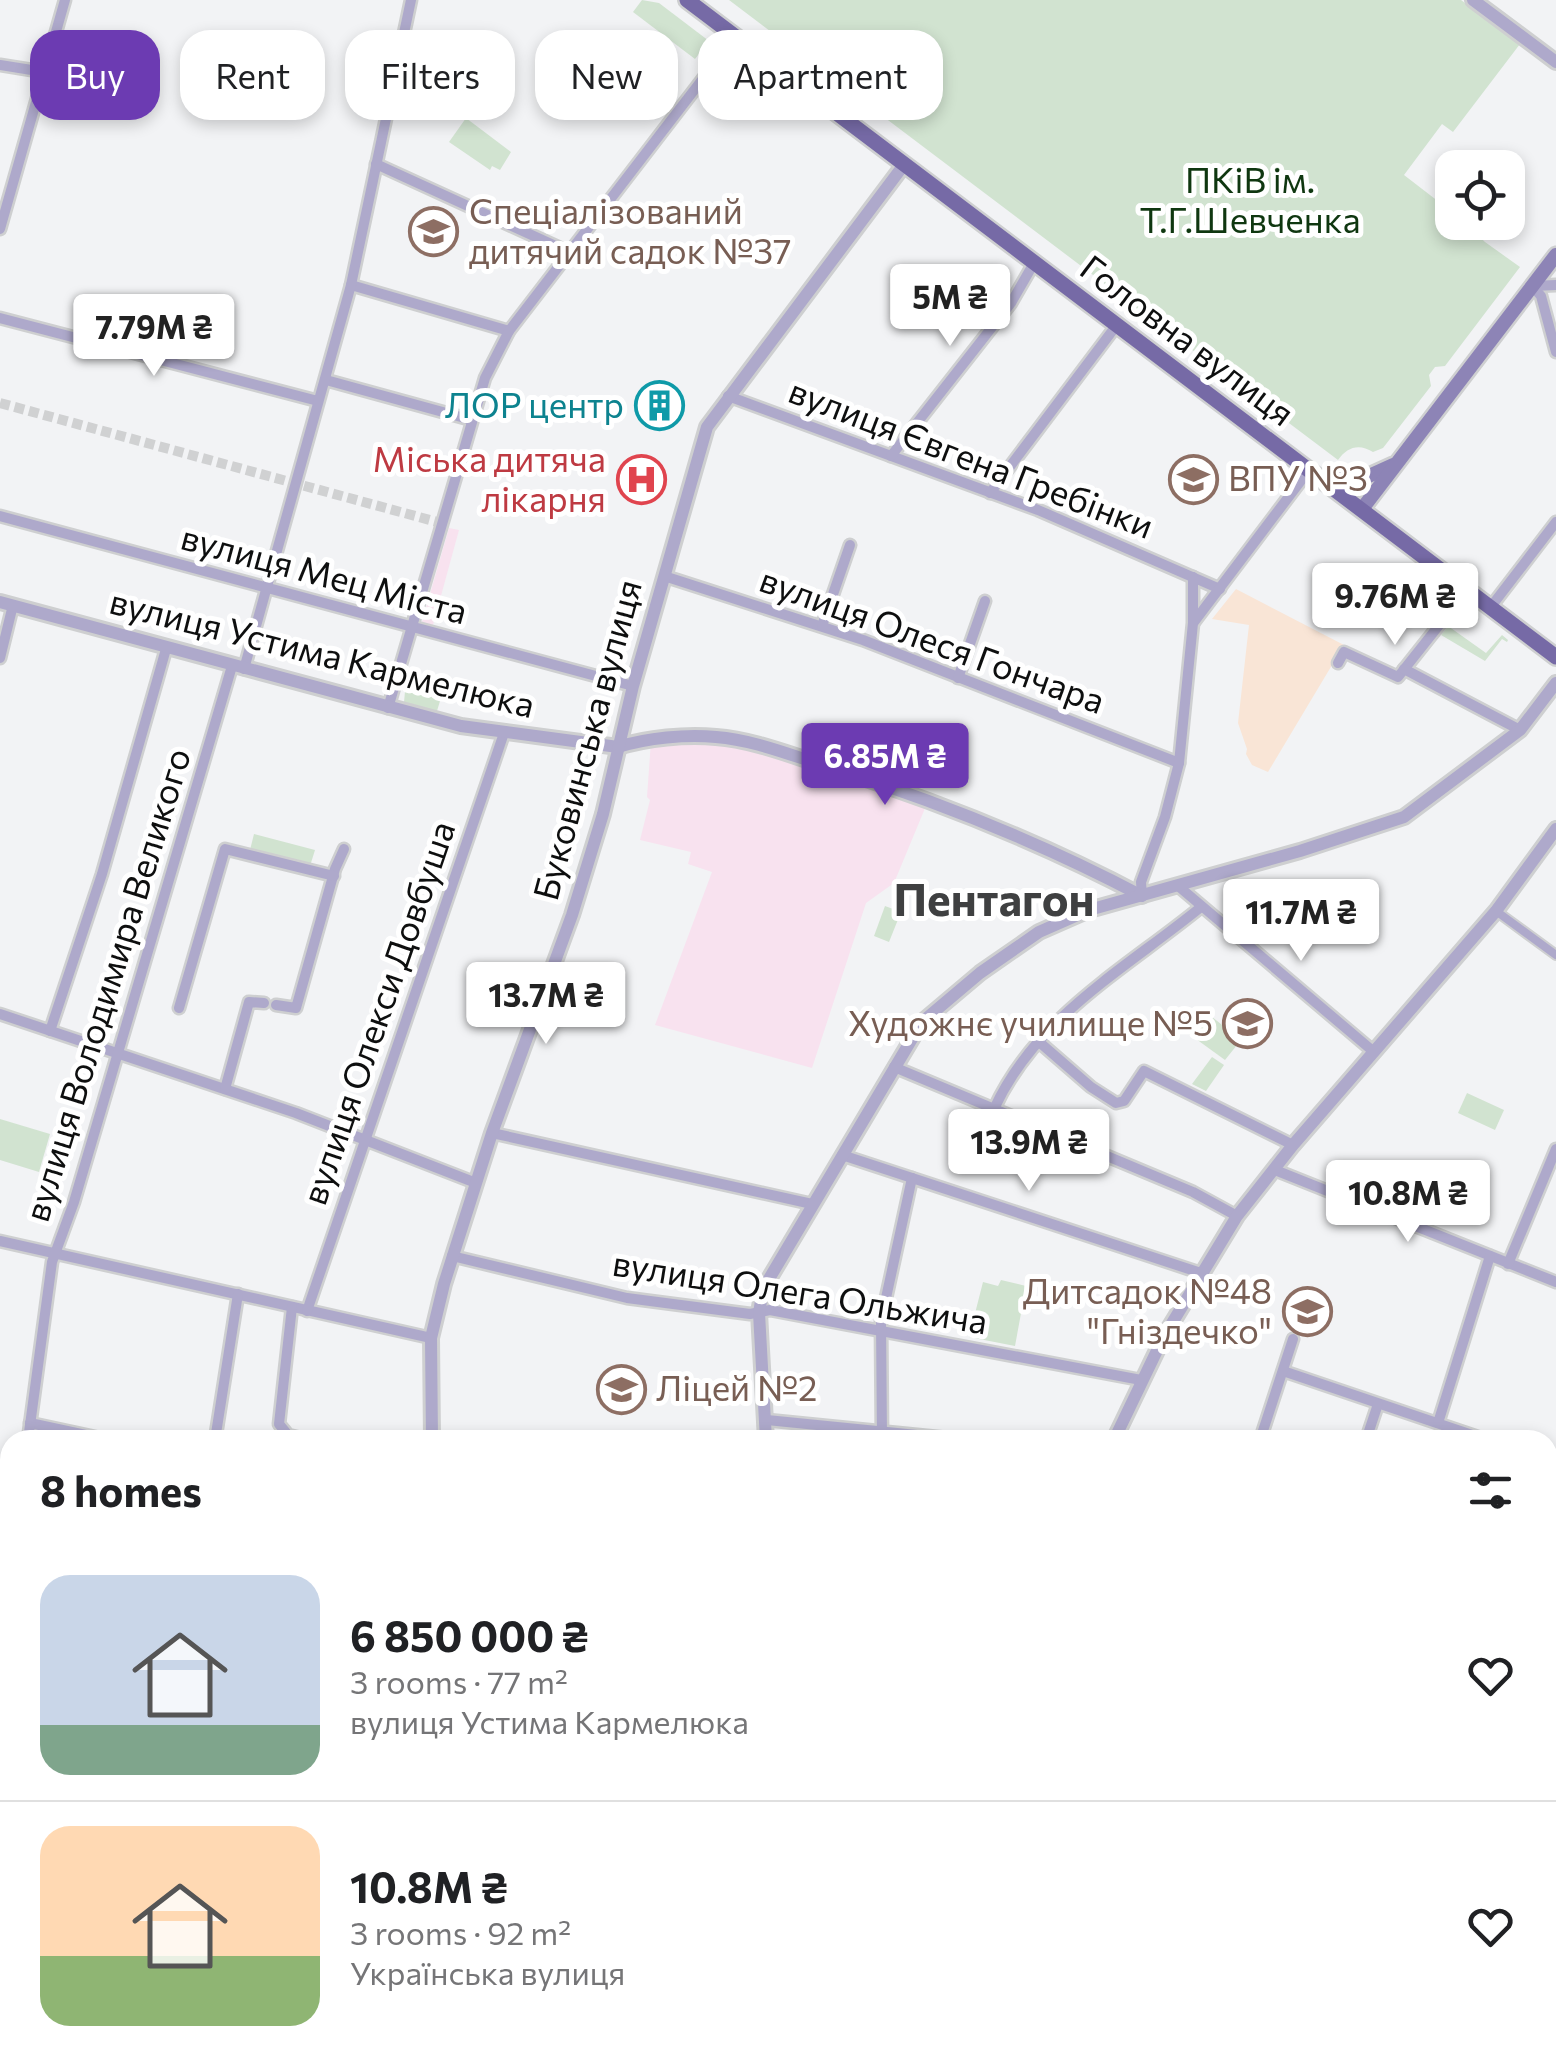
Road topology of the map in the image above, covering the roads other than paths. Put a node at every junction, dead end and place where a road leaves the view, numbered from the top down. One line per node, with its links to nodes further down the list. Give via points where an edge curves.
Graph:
1 (65, 0): 5 (street)
2 (411, 0): 13 (street, вулиця Володимира Великого)
3 (686, 0): 6 (main road, Головна вулиця)
4 (1473, 0): 7 (street)
5 (56, 30)
6 (726, 30)
7 (1556, 62)
8 (0, 65): 9 (street)
9 (30, 70)
10 (698, 86): 17 (street)
11 (30, 115): 15 (street)
12 (843, 120): 14 (main road, Головна вулиця)
13 (376, 164): 17 (street); 20 (street, вулиця Володимира Великого)
14 (903, 166): 19 (main road, Головна вулиця); 28 (street, Буковинська вулиця)
15 (5, 192): 16 (street)
16 (0, 228)
17 (571, 253): 25 (street)
18 (1556, 255): 22 (main road)
19 (1034, 263): 24 (main road, Головна вулиця); 31 (street, via 1011,304)
20 (351, 285): 25 (street); 27 (street, вулиця Володимира Великого)
21 (1556, 285): 22 (street)
22 (1532, 286): 26 (street, via 1541,296); 32 (main road)
23 (0, 318): 29 (street)
24 (1116, 326): 33 (main road, Головна вулиця); 35 (street)
25 (509, 331): 30 (street)
26 (1556, 352)
27 (326, 380): 29 (street, вулиця Володимира Великого); 30 (street)
28 (728, 396): 31 (street, вулиця Євгена Гребінки); 40 (street, Буковинська вулиця, via 707,426)
29 (318, 401): 42 (street, вулиця Володимира Великого)
30 (472, 420): 50 (street)
31 (892, 456): 35 (street, вулиця Євгена Гребінки)
32 (1398, 462): 34 (main road); 36 (main road)
33 (1316, 474): 34 (main road); 36 (main road, Головна вулиця); 43 (street)
34 (1360, 480): 36 (main road, via 1354,492)
35 (990, 492): 41 (street, вулиця Євгена Гребінки)
36 (1358, 506): 44 (main road, Головна вулиця)
37 (0, 516): 42 (street, вулиця Мец Міста)
38 (1556, 522): 47 (street)
39 (850, 545): 49 (street)
40 (664, 576): 49 (street, вулиця Олеся Гончара); 59 (street, Буковинська вулиця)
41 (1192, 576): 43 (street, вулиця Євгена Гребінки); 48 (street)
42 (267, 588): 50 (street, вулиця Мец Міста); 55 (street, вулиця Володимира Великого)
43 (1220, 589): 48 (street)
44 (1467, 590): 47 (main road, Головна вулиця); 56 (street)
45 (985, 601): 57 (street)
46 (6, 604): 51 (street, вулиця Устима Кармелюка); 53 (street)
47 (1490, 608): 52 (main road, Головна вулиця)
48 (1193, 623): 64 (street)
49 (822, 626): 57 (street, вулиця Олеся Гончара)
50 (411, 628): 59 (street, вулиця Мец Міста); 60 (street)
51 (166, 649): 55 (street, вулиця Устима Кармелюка); 75 (street)
52 (1556, 657)
53 (0, 658)
54 (1338, 663): 56 (street, via 1344,652 1398,677)
55 (238, 668): 60 (street, вулиця Устима Кармелюка); 78 (street, вулиця Володимира Великого)
56 (1404, 669): 61 (street)
57 (958, 678): 64 (street, вулиця Олеся Гончара)
58 (1556, 683): 61 (street)
59 (633, 686): 63 (street, Буковинська вулиця)
60 (388, 708): 62 (street, вулиця Устима Кармелюка)
61 (1520, 730): 68 (street, via 1404,817)
62 (504, 733): 63 (street, вулиця Устима Кармелюка); 83 (street, вулиця Олекси Довбуша)
63 (618, 747): 69 (street, вулиця Устима Кармелюка, via 711,736 743,740 945,808); 82 (street, Буковинська вулиця, via 577,899)
64 (1179, 763): 69 (street, via 1140,882)
65 (1556, 829): 71 (street)
66 (344, 848): 67 (street)
67 (334, 876): 73 (street, via 225,850); 80 (street, via 296,1008 249,1002)
68 (1176, 885): 69 (street); 70 (street)
69 (1142, 896): 79 (street, via 1076,916 1014,947 939,1005)
70 (1201, 907): 76 (street, via 1078,1001); 77 (street)
71 (1496, 912): 72 (street); 77 (street)
72 (1556, 955)
73 (179, 1008)
74 (0, 1014): 75 (street)
75 (50, 1031): 78 (street)
76 (1038, 1042): 81 (street); 84 (street, via 1116,1102 1124,1101 1144,1070)
77 (1374, 1052): 84 (street)
78 (116, 1055): 80 (street); 93 (street, вулиця Володимира Великого)
79 (894, 1067): 81 (street); 86 (street)
80 (225, 1089): 83 (street)
81 (994, 1109): 91 (street)
82 (492, 1133): 89 (street, Буковинська вулиця); 90 (street)
83 (367, 1140): 89 (street); 101 (street, вулиця Олекси Довбуша)
84 (1293, 1144): 87 (street)
85 (1556, 1149): 96 (street)
86 (842, 1155): 88 (street); 90 (street)
87 (1275, 1170): 91 (street); 95 (street)
88 (912, 1178): 97 (street); 103 (street)
89 (476, 1182): 94 (street, Буковинська вулиця)
90 (812, 1204): 102 (street, via 763,1290)
91 (1238, 1216): 97 (street)
92 (0, 1242): 93 (street)
93 (56, 1253): 99 (street); 110 (street, вулиця Володимира Великого)
94 (452, 1256): 102 (street, вулиця Олега Ольжича, via 626,1298); 104 (street, Буковинська вулиця)
95 (1490, 1256): 96 (street); 111 (street)
96 (1508, 1264): 98 (street)
97 (1201, 1272): 107 (street)
98 (1556, 1282)
99 (238, 1294): 100 (street); 114 (street)
100 (292, 1307): 101 (street); 115 (street)
101 (307, 1311): 104 (street)
102 (759, 1313): 103 (street, вулиця Олега Ольжича); 109 (street)
103 (881, 1329): 107 (street, вулиця Олега Ольжича); 119 (street)
104 (432, 1338): 116 (street, Буковинська вулиця)
105 (1293, 1339): 106 (street)
106 (1284, 1371): 108 (street); 121 (street)
107 (1142, 1380): 120 (street)
108 (1378, 1404): 111 (street); 122 (street)
109 (767, 1420): 117 (street); 118 (street)
110 (30, 1423): 112 (street, вулиця Володимира Великого); 113 (street)
111 (1438, 1423): 123 (street)
112 (29, 1430)
113 (63, 1430)
114 (217, 1430)
115 (282, 1430)
116 (432, 1430)
117 (766, 1430)
118 (844, 1430)
119 (882, 1430)
120 (1119, 1430)
121 (1263, 1430)
122 (1369, 1430)
123 (1453, 1430)

